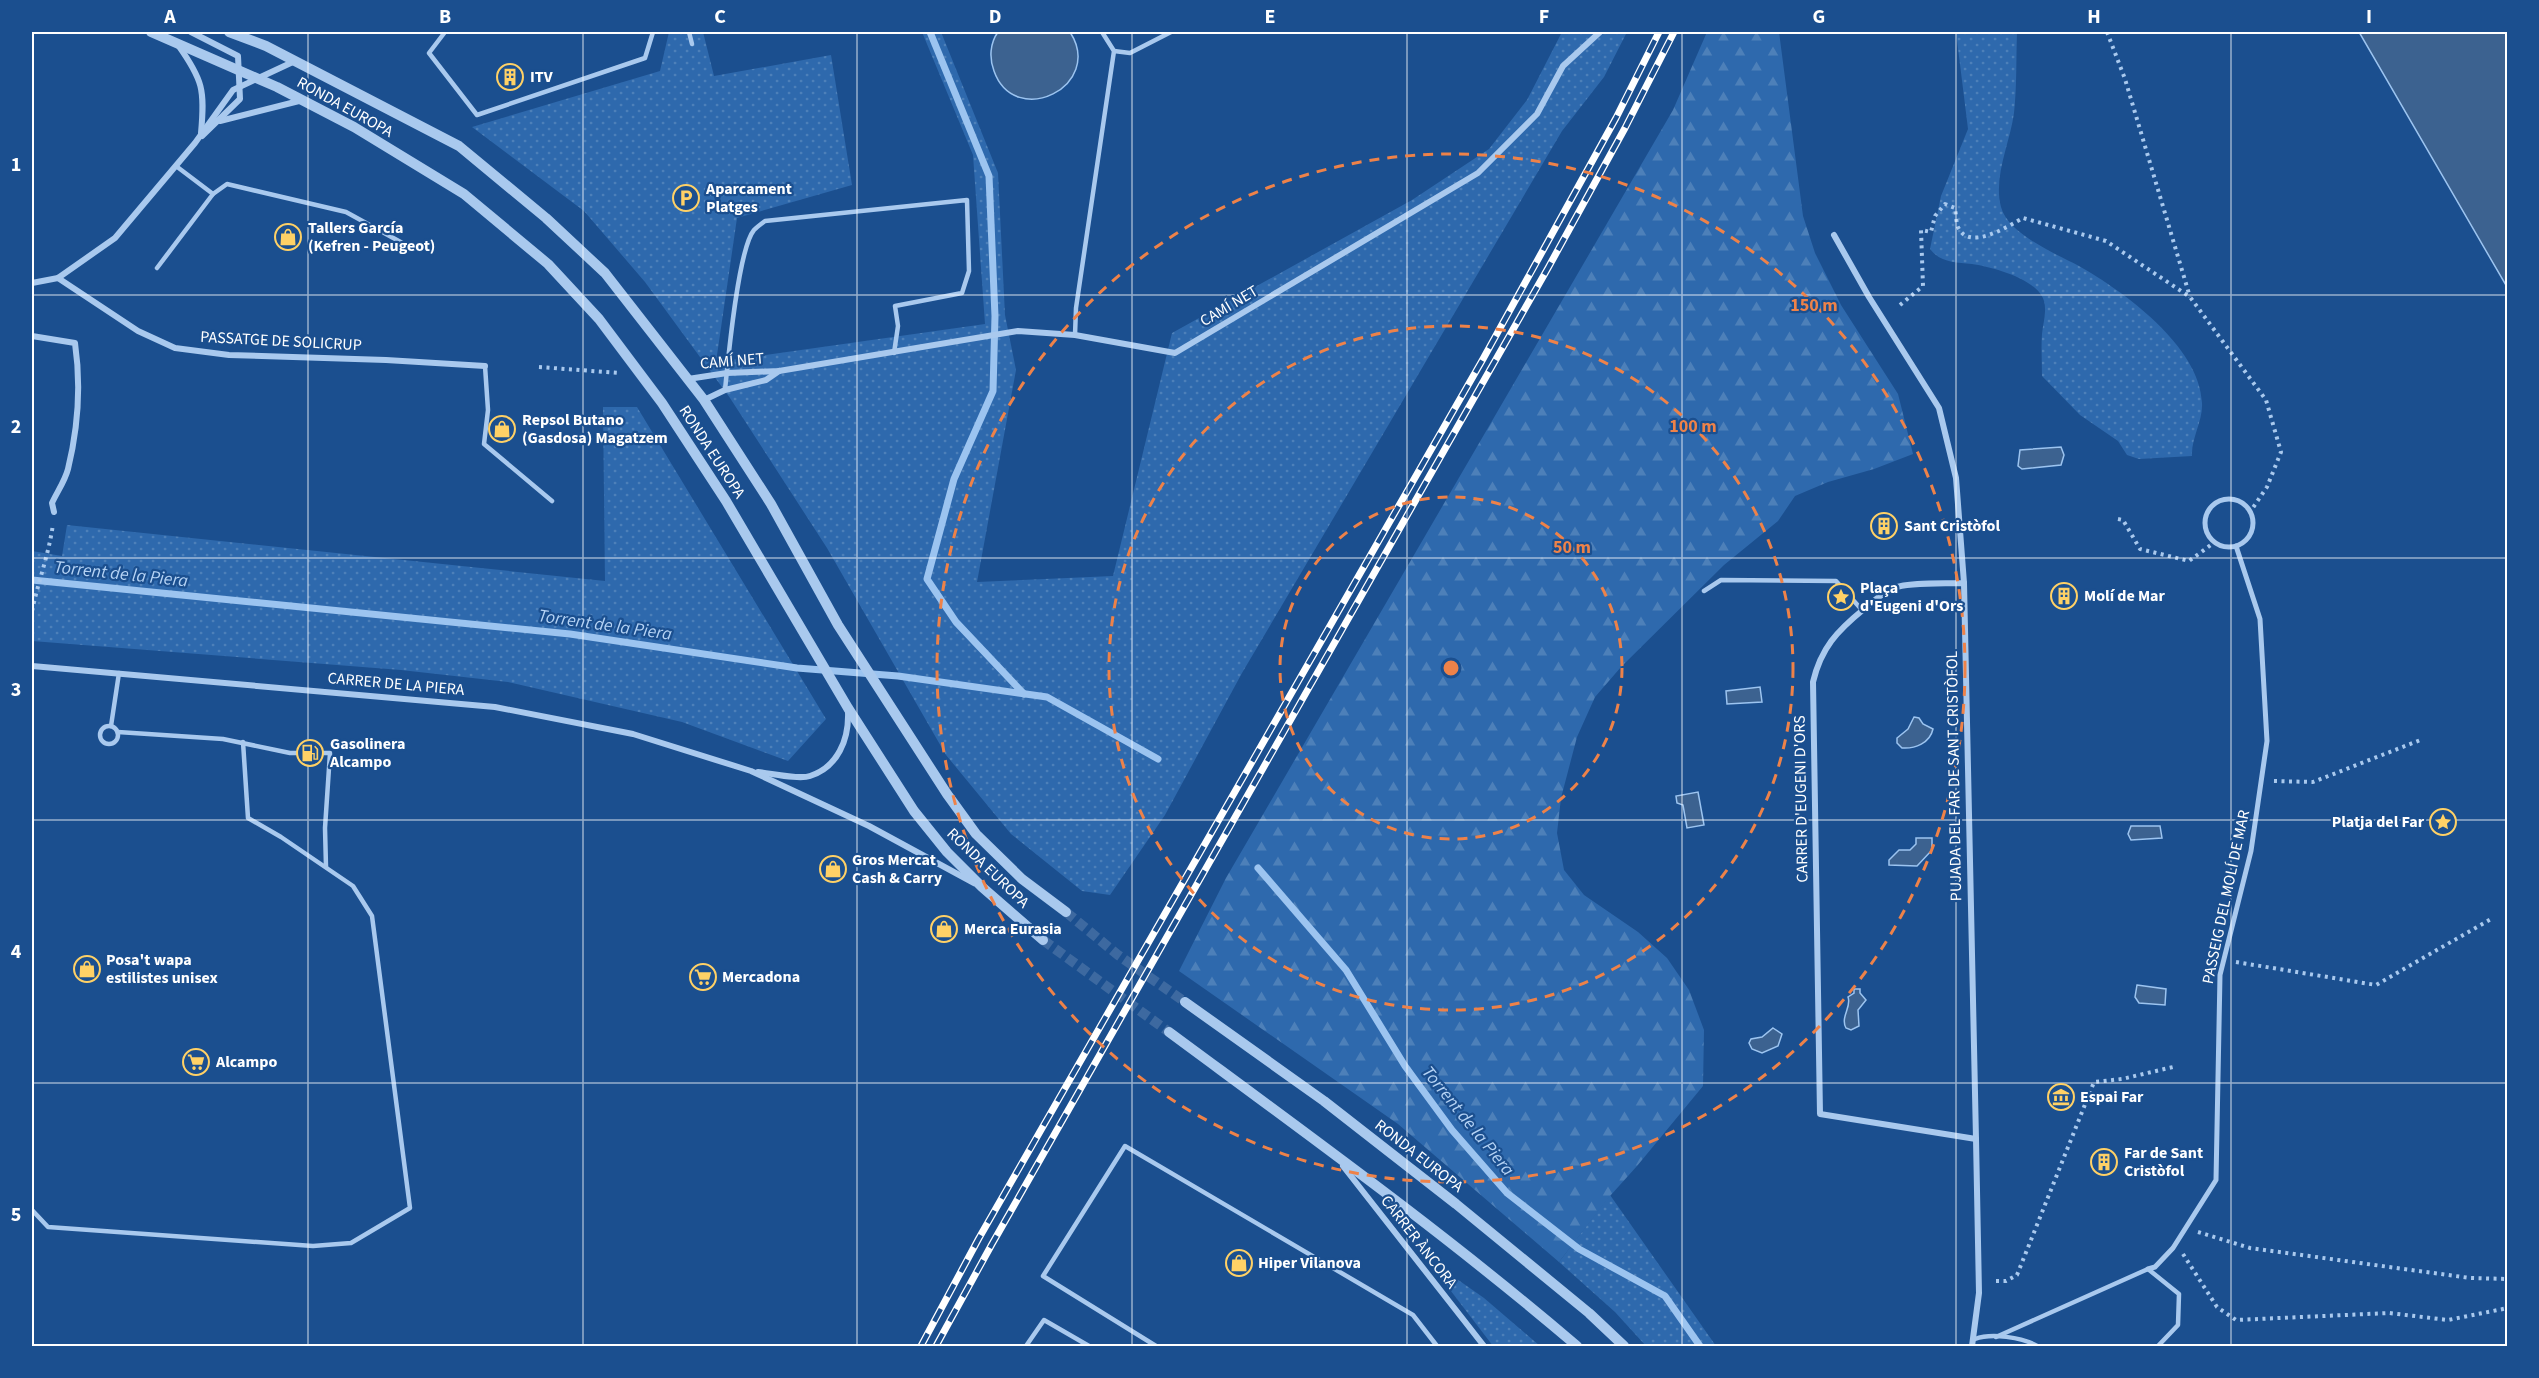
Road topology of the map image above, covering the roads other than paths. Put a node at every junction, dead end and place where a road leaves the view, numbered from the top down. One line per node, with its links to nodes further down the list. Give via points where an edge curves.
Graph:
1 (152, 32): 10 (street, RONDA EUROPA)
2 (192, 32): 14 (street, RONDA EUROPA, via 238,56)
3 (229, 32): 13 (street, RONDA EUROPA)
4 (445, 32): 5 (lane, via 429,53 477,115 645,58)
5 (653, 32)
6 (689, 32): 11 (lane)
7 (1102, 32): 12 (lane)
8 (1171, 32): 12 (lane, via 1130,53)
9 (1600, 32): 28 (street, CAMÍ NET, via 1563,66 1537,114 1478,173 1175,353)
10 (178, 44): 14 (street, RONDA EUROPA); 19 (street, via 195,69 204,99)
11 (692, 44)
12 (1114, 51): 28 (lane)
13 (295, 61): 15 (street, RONDA EUROPA); 34 (street, RONDA EUROPA, via 459,146 499,178 605,273)
14 (239, 70): 15 (street, RONDA EUROPA); 16 (street)
15 (257, 79): 16 (street, RONDA EUROPA); 17 (street, RONDA EUROPA)
16 (236, 88): 18 (street, via 240,99); 19 (street)
17 (304, 100): 18 (street); 45 (street, RONDA EUROPA, via 464,194 548,264 599,319 662,403 726,501)
18 (219, 121): 20 (street)
19 (201, 133): 20 (street)
20 (195, 142): 21 (street)
21 (176, 166): 22 (lane); 26 (street, via 115,238)
22 (213, 194): 24 (lane, via 227,184 346,212); 25 (lane)
23 (1834, 235): 40 (street, PUJADA DEL FAR DE SANT CRISTÒFOL, via 1939,408 1956,478)
24 (406, 245)
25 (157, 268)
26 (58, 278): 27 (street); 31 (street, PASSATGE DE SOLICRUP, via 138,331 175,348 229,355)
27 (32, 283)
28 (1075, 334): 30 (street, CAMÍ NET, via 1018,331)
29 (32, 336): 38 (street, via 75,343 79,369 68,471 52,503)
30 (894, 353): 32 (street, CAMÍ NET); 33 (lane, via 898,326 895,306 962,293 969,271 967,200 765,221 753,231 745,251)
31 (485, 366): 37 (lane, via 488,410 484,444)
32 (779, 371): 33 (street, CAMÍ NET); 35 (street, CAMÍ NET, via 766,380)
33 (727, 373): 34 (street, CAMÍ NET); 35 (lane)
34 (688, 379): 36 (street, RONDA EUROPA)
35 (725, 390): 36 (street, CAMÍ NET)
36 (704, 400): 52 (street, RONDA EUROPA, via 771,504 838,626 976,834 1022,879)
37 (552, 501)
38 (54, 512)
39 (2236, 546): 39 (street, via 2251,533 2250,512 2238,501 2216,503 2206,522 2208,533 2221,546); 59 (street, PASSEIG DEL MOLÍ DE MAR, via 2260,619 2267,741 2251,851 2220,975 2216,1180 2176,1243 2155,1267)
40 (1964, 583): 42 (street, CARRER D'EUGENI D'ORS, via 1895,587); 56 (street, PUJADA DEL FAR DE SANT CRISTÒFOL)
41 (1704, 591): 42 (lane, via 1721,580 1836,581)
42 (1862, 610): 56 (street, CARRER D'EUGENI D'ORS, via 1849,619 1825,648 1812,682 1820,1114)
43 (32, 666): 44 (street, CARRER DE LA PIERA)
44 (119, 673): 46 (lane); 49 (street, CARRER DE LA PIERA, via 495,707 633,734)
45 (847, 705): 49 (street, CARRER DE LA PIERA, via 848,729 830,765 809,777); 51 (street, RONDA EUROPA, via 914,811)
46 (111, 726): 47 (lane); 47 (lane, via 102,729 104,743 115,742)
47 (118, 732): 48 (lane)
48 (243, 742): 50 (lane, via 248,818); 50 (lane, via 290,753 330,753)
49 (751, 771): 51 (street, CARRER DE LA PIERA, via 869,826)
50 (326, 867): 58 (lane, via 353,886 372,916 410,1208 351,1243 313,1246 48,1227)
51 (982, 887): 53 (street, RONDA EUROPA)
52 (1066, 912)
53 (1043, 940)
54 (1185, 1002): 68 (street, RONDA EUROPA, via 1324,1101 1456,1204 1589,1313)
55 (1169, 1032): 57 (street)
56 (1976, 1139): 61 (street, PUJADA DEL FAR DE SANT CRISTÒFOL, via 1979,1293)
57 (1334, 1153): 66 (street, CARRER ÀNCORA); 67 (street)
58 (32, 1210)
59 (2148, 1269): 60 (lane, PASSEIG DEL MOLÍ DE MAR); 71 (lane, via 2179,1294 2178,1325)
60 (1996, 1338): 61 (lane, PASSEIG DEL MOLÍ DE MAR); 70 (lane, PASSEIG DEL MOLÍ DE MAR, via 2028,1341)
61 (1974, 1339): 69 (street, PUJADA DEL FAR DE SANT CRISTÒFOL)
62 (1026, 1347): 63 (lane, via 1044,1320)
63 (1089, 1347)
64 (1156, 1347): 65 (lane, via 1043,1276 1125,1146 1413,1315)
65 (1437, 1347)
66 (1484, 1347)
67 (1577, 1347)
68 (1624, 1347)
69 (1972, 1347)
70 (2037, 1347)
71 (2158, 1347)

